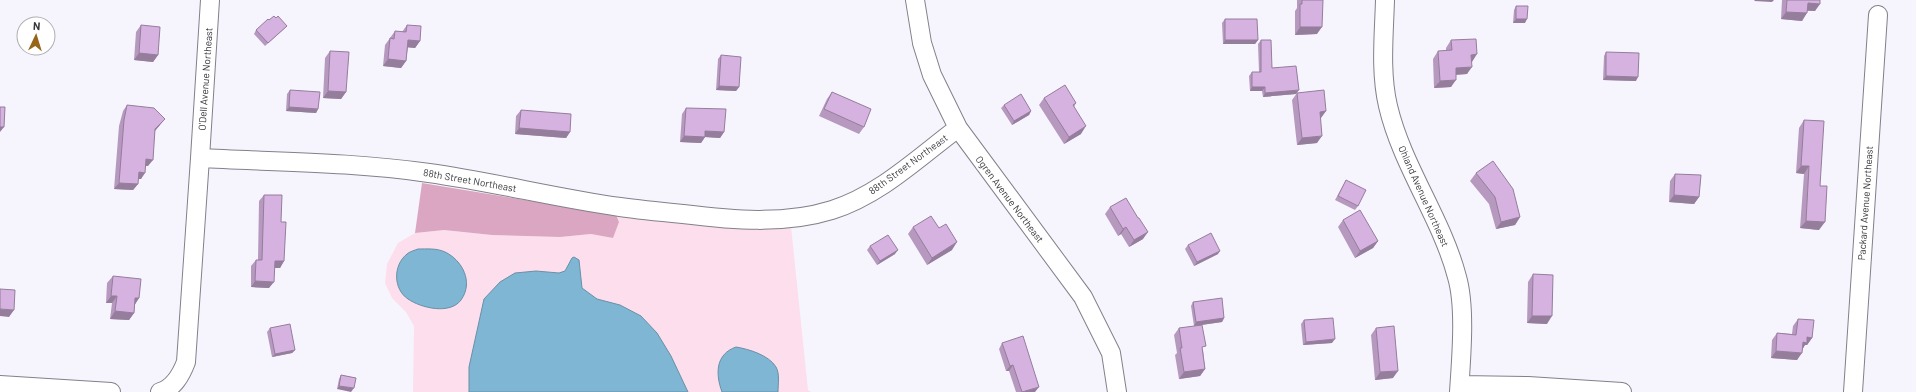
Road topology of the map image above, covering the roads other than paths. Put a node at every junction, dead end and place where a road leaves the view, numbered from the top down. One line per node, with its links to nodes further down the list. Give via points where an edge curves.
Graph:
1 (210, 0): 6 (street, O'Dell Avenue Northeast)
2 (915, 0): 5 (street, Ogren Avenue Northeast, via 922,43 932,75)
3 (1385, 0): 8 (street, Ohland Avenue Northeast, via 1384,78 1388,105 1397,136 1452,260 1460,287 1462,308)
4 (1878, 14): 13 (street, Packard Avenue Northeast)
5 (958, 128): 6 (street, 88th Street Northeast, via 889,181 859,199 833,210 774,220 707,217 620,207 464,178 388,168); 11 (street, Ogren Avenue Northeast, via 1083,297 1111,353)
6 (200, 158): 10 (street, via 186,362 176,382)
7 (0, 385): 9 (street)
8 (1459, 388): 12 (street, via 1528,386)
9 (111, 392)
10 (160, 392)
11 (1117, 392)
12 (1622, 392)
13 (1853, 392)

